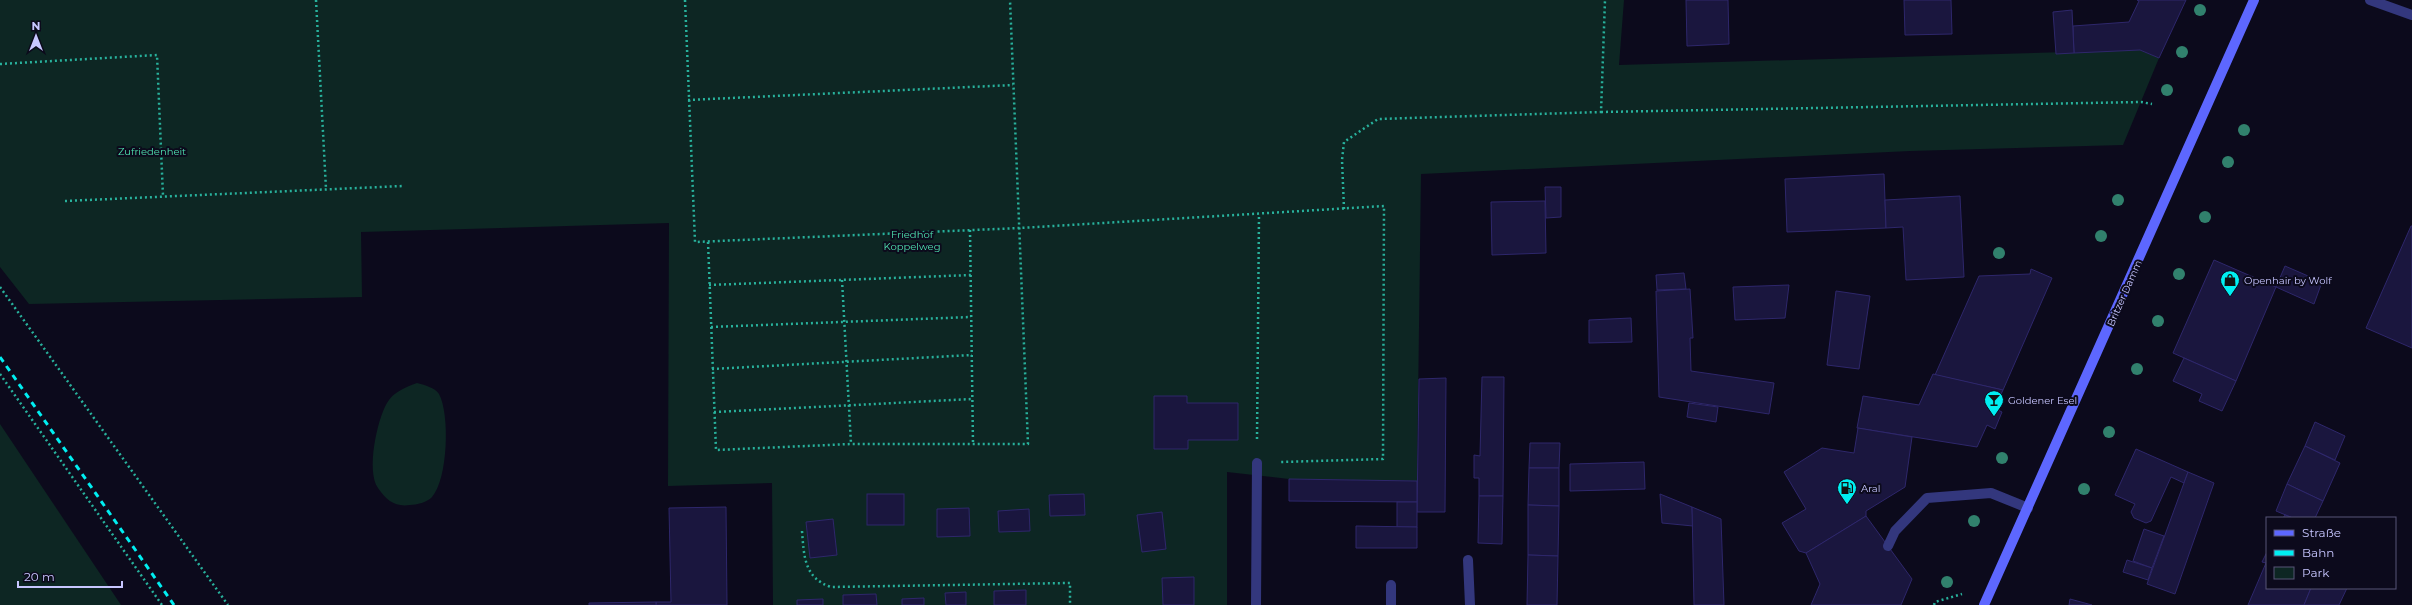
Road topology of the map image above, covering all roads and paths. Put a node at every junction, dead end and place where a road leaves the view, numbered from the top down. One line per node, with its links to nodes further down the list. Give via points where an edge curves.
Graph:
1 (316, 0): 14 (path)
2 (685, 0): 10 (path)
3 (1010, 0): 9 (path)
4 (1605, 0): 12 (path)
5 (2254, 0): 39 (main road, Britzer Damm)
6 (2370, 0): 7 (lane)
7 (2412, 15)
8 (0, 64): 15 (path, via 157,55)
9 (1013, 85): 10 (path); 19 (path)
10 (688, 100): 21 (path, via 695,242)
11 (2152, 104): 12 (path, via 2141,102)
12 (1601, 112): 17 (path, via 1378,119 1344,142)
13 (403, 186): 14 (path)
14 (326, 189): 15 (path)
15 (163, 196): 16 (path)
16 (65, 200)
17 (1344, 209): 18 (path); 38 (path, via 1384,206 1383,459)
18 (1259, 214): 19 (path); 38 (path)
19 (1020, 228): 20 (path); 37 (path, via 1028,444)
20 (970, 230): 21 (path); 22 (path)
21 (708, 242): 24 (path)
22 (971, 275): 23 (path); 26 (path)
23 (842, 280): 24 (path); 27 (path)
24 (709, 285): 28 (path)
25 (0, 287): 46 (path)
26 (971, 317): 27 (path); 29 (path)
27 (844, 322): 28 (path); 30 (path)
28 (711, 326): 31 (path)
29 (972, 355): 30 (path); 33 (path)
30 (846, 361): 31 (path); 34 (path)
31 (712, 369): 35 (path)
32 (0, 374): 45 (path)
33 (973, 398): 34 (path); 37 (path)
34 (849, 404): 35 (path); 36 (path)
35 (714, 412): 36 (path, via 716,450)
36 (851, 444): 37 (path)
37 (974, 444)
38 (1257, 463): 48 (lane)
39 (2028, 508): 41 (lane, via 1991,493 1928,498 1895,531); 44 (main road, Britzer Damm)
40 (802, 532): 47 (path, via 807,568 812,577 831,587 1070,583)
41 (1888, 546)
42 (1468, 560): 50 (lane)
43 (1391, 585): 49 (lane)
44 (1994, 586): 51 (main road, Britzer Damm); 52 (main road, Britzer Damm)
45 (162, 605)
46 (228, 605)
47 (1070, 605)
48 (1256, 605)
49 (1391, 605)
50 (1470, 605)
51 (1984, 605)
52 (1992, 605)

